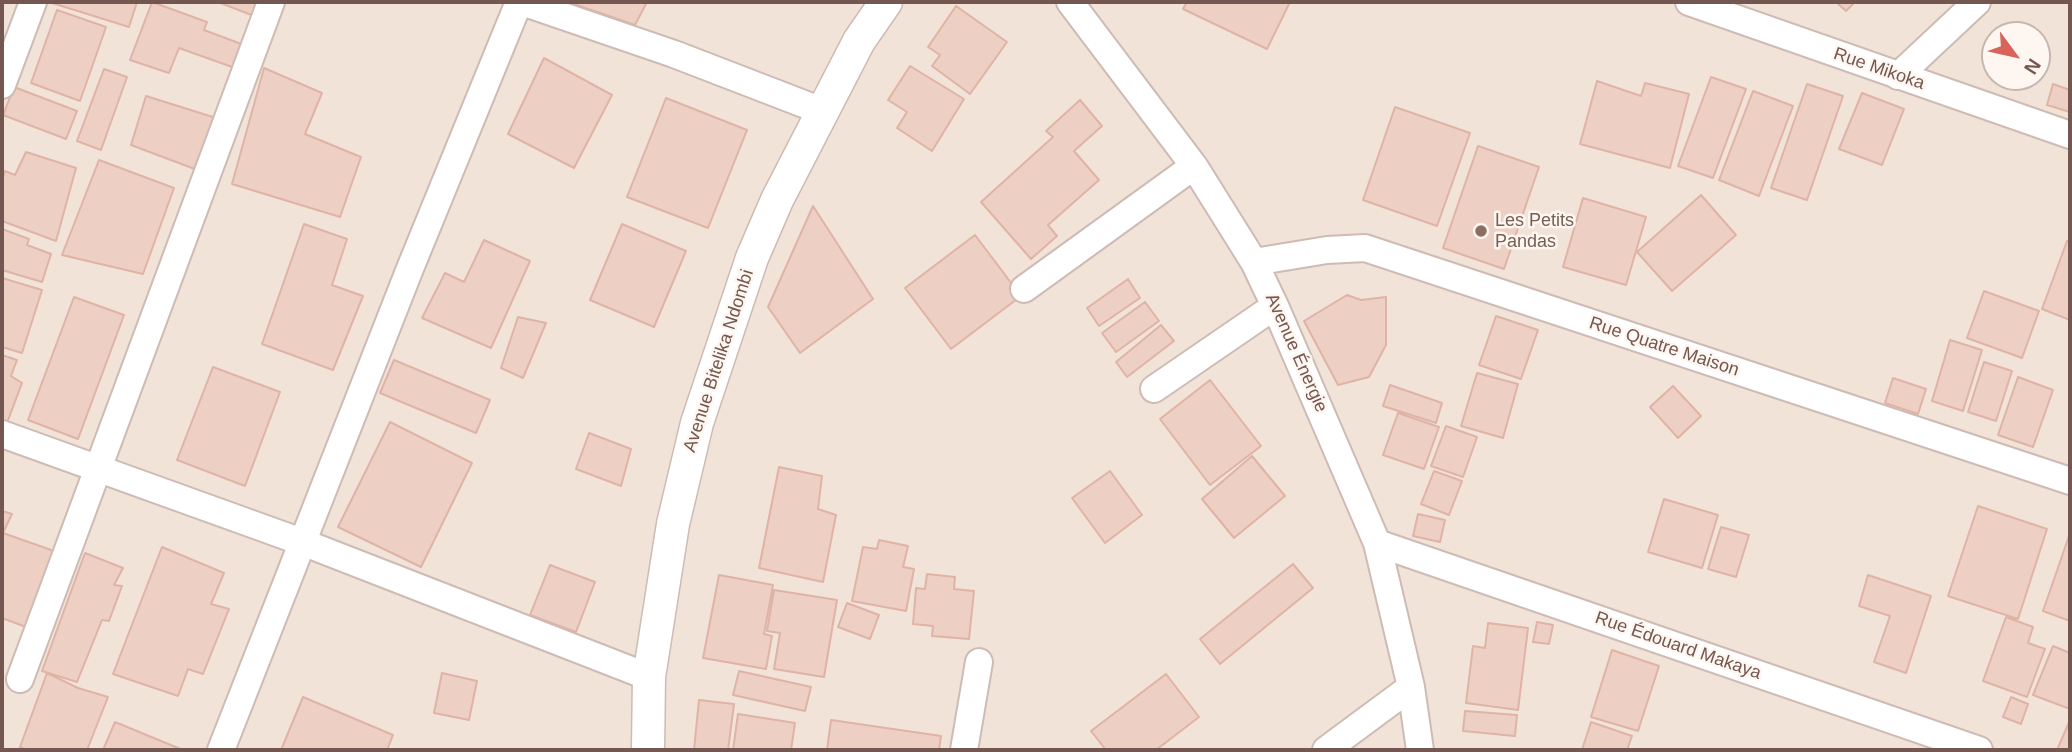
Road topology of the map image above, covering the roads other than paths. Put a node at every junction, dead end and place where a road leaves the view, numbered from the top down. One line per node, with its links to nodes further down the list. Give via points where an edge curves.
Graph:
1 (33, 2): 9 (street)
2 (271, 2): 18 (street)
3 (521, 2): 10 (street); 20 (street)
4 (886, 2): 10 (street, Avenue Bitelika Ndombi, via 859,41)
5 (1070, 2): 12 (street, Avenue Énergie)
6 (1689, 2): 8 (street, Rue Mikoka)
7 (1977, 2): 8 (street)
8 (1898, 76): 11 (street, Rue Mikoka)
9 (2, 85)
10 (822, 111): 23 (street, Avenue Bitelika Ndombi, via 752,258 696,423 673,524)
11 (2070, 135)
12 (1194, 166): 13 (street, Avenue Énergie); 14 (street)
13 (1254, 262): 15 (street, Avenue Énergie); 19 (street, Rue Quatre Maison, via 1365,248)
14 (1024, 289)
15 (1275, 306): 16 (street); 21 (street, Avenue Énergie)
16 (1154, 389)
17 (2, 434): 18 (street)
18 (99, 471): 20 (street); 24 (street)
19 (2070, 481)
20 (302, 542): 23 (street); 26 (street)
21 (1377, 543): 25 (street, Avenue Énergie); 31 (street, Rue Édouard Makaya)
22 (979, 662): 28 (street)
23 (649, 677): 27 (street, Avenue Bitelika Ndombi)
24 (20, 679)
25 (1410, 687): 29 (street); 30 (street, Avenue Énergie)
26 (221, 750)
27 (648, 750)
28 (964, 750)
29 (1326, 750)
30 (1420, 750)
31 (1979, 750)

